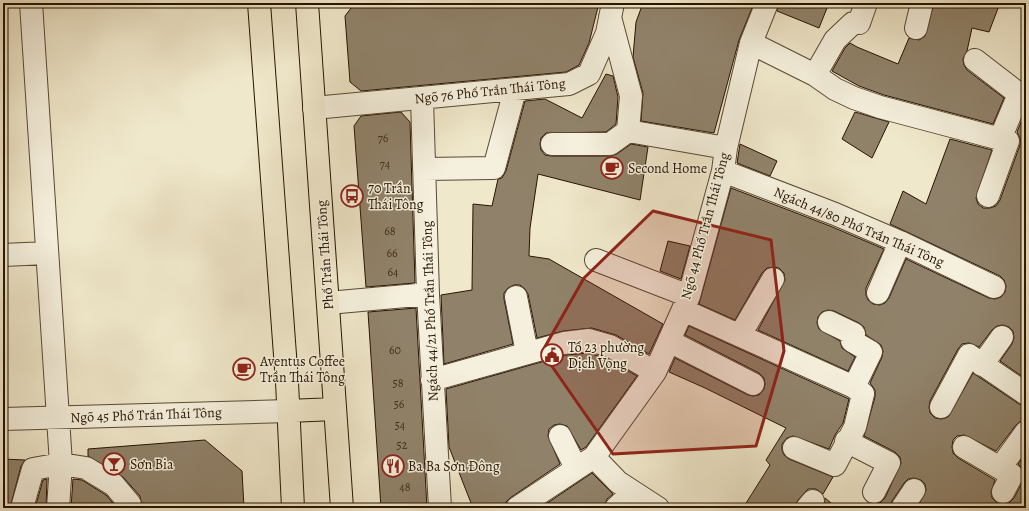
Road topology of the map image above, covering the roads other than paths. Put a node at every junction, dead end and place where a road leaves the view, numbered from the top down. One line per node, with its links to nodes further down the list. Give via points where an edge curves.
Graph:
1 (32, 3): 23 (street)
2 (259, 3): 46 (main road)
3 (307, 3): 14 (main road, Phố Trần Thái Tông)
4 (767, 3): 9 (street, Ngõ 44 Phố Trần Thái Tông)
5 (866, 3): 11 (street, via 859,23 853,23 835,40)
6 (922, 3): 8 (street)
7 (612, 10): 12 (street, Ngõ 76 Phố Trần Thái Tông, via 607,33 589,74 569,84); 15 (street, via 631,96)
8 (916, 28)
9 (751, 43): 11 (street); 18 (street, Ngõ 44 Phố Trần Thái Tông)
10 (975, 60): 16 (street, via 1019,94)
11 (814, 75): 16 (street, via 835,89 880,107)
12 (515, 90): 13 (street, Ngõ 76 Phố Trần Thái Tông); 19 (street, via 494,168)
13 (422, 99): 14 (street, Ngõ 76 Phố Trần Thái Tông); 19 (street, Ngách 44/21 Phố Trần Thái Tông)
14 (314, 108): 31 (main road, Phố Trần Thái Tông)
15 (628, 131): 17 (street, via 610,144); 18 (street)
16 (1000, 139): 21 (street, via 1008,141)
17 (552, 144)
18 (726, 148): 20 (street, Ngõ 44 Phố Trần Thái Tông)
19 (424, 169): 29 (street, Ngách 44/21 Phố Trần Thái Tông)
20 (723, 171): 22 (street, Ngách 44/80 Phố Trần Thái Tông); 32 (street, Ngõ 44 Phố Trần Thái Tông)
21 (988, 196)
22 (900, 242): 27 (street, Ngách 44/80 Phố Trần Thái Tông); 28 (street)
23 (47, 252): 24 (street); 47 (street)
24 (3, 255)
25 (596, 260): 32 (street)
26 (773, 279): 34 (street)
27 (994, 287)
28 (878, 293)
29 (428, 294): 31 (street); 40 (street, Ngách 44/21 Phố Trần Thái Tông)
30 (516, 298): 37 (street)
31 (328, 303): 45 (main road, Phố Trần Thái Tông)
32 (686, 303): 34 (street); 36 (street, Ngõ 44 Phố Trần Thái Tông)
33 (829, 322): 42 (street, via 854,334 852,341 871,352)
34 (740, 334): 42 (street)
35 (1002, 337): 38 (street)
36 (669, 341): 39 (street, Ngõ 44 Phố Trần Thái Tông); 41 (street)
37 (527, 353): 39 (street, via 564,343 589,340 610,346); 40 (street)
38 (982, 365): 43 (street); 44 (street, via 969,355)
39 (655, 372): 54 (street, Ngõ 44 Phố Trần Thái Tông)
40 (432, 380): 66 (street, Ngách 44/21 Phố Trần Thái Tông)
41 (753, 384)
42 (854, 387): 51 (street, via 863,394 855,427)
43 (1026, 394)
44 (941, 407)
45 (335, 409): 46 (main road); 65 (main road, Phố Trần Thái Tông)
46 (288, 411): 47 (street, Ngõ 45 Phố Trần Thái Tông); 64 (main road)
47 (57, 417): 48 (street, Ngõ 45 Phố Trần Thái Tông); 55 (street)
48 (3, 419)
49 (1026, 432): 56 (street)
50 (560, 436): 54 (street)
51 (846, 441): 53 (street, via 835,465); 59 (street, via 889,463)
52 (964, 447): 56 (street)
53 (794, 448)
54 (585, 463): 58 (street); 67 (street, Ngõ 44 Phố Trần Thái Tông)
55 (61, 464): 61 (street, via 33,469); 62 (street); 63 (street, via 86,468 114,485 130,504)
56 (1000, 468): 60 (street, via 1012,475)
57 (914, 490): 70 (street)
58 (633, 492): 68 (street); 69 (street)
59 (874, 492)
60 (1003, 492)
61 (22, 508)
62 (58, 508)
63 (130, 508)
64 (293, 508)
65 (342, 508)
66 (440, 508)
67 (517, 508)
68 (616, 508)
69 (658, 508)
70 (902, 508)

